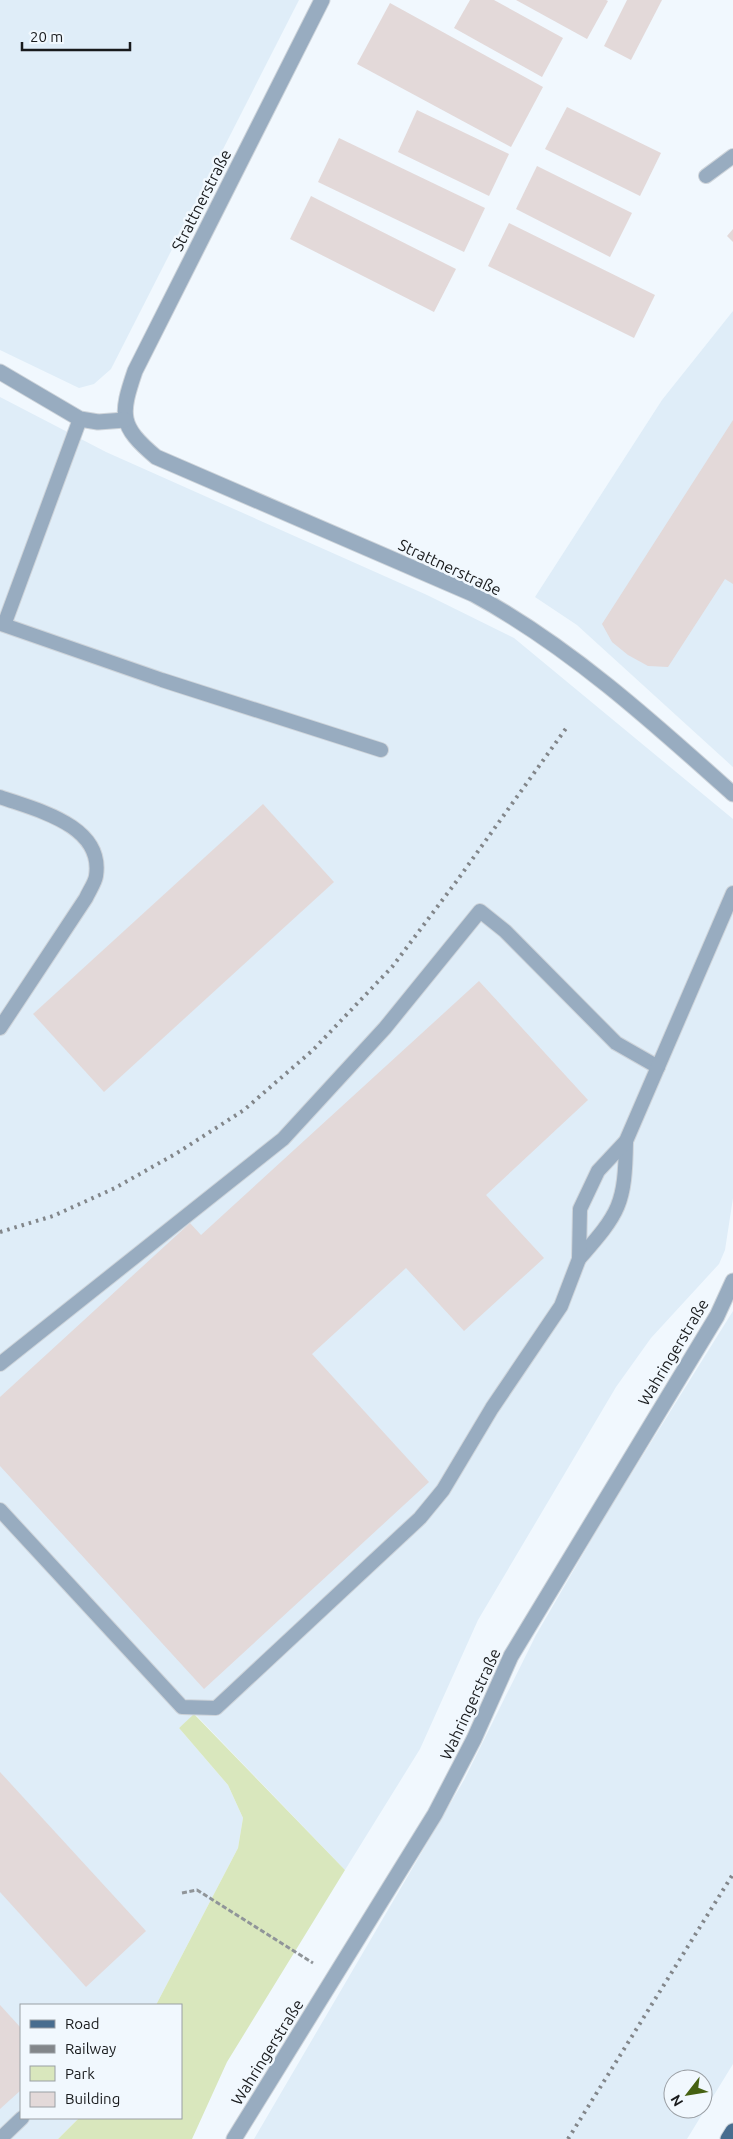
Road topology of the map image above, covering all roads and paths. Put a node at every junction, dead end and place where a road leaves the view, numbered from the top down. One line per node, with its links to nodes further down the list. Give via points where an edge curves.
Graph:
1 (322, 0): 6 (street, Strattnerstraße, via 135,370 125,401)
2 (733, 156): 3 (lane)
3 (706, 176)
4 (0, 372): 5 (street)
5 (80, 419): 6 (street, via 98,422); 7 (lane)
6 (125, 420): 9 (street, Strattnerstraße, via 135,439 156,457 474,594 512,615 664,732)
7 (2, 624): 8 (lane, via 162,680)
8 (381, 750)
9 (733, 794)
10 (0, 797): 12 (lane, via 55,817 88,840 94,855 96,877 86,898)
11 (733, 893): 13 (lane)
12 (0, 1028)
13 (658, 1067): 14 (lane); 17 (lane, via 616,1043 505,931 480,911 385,1028 283,1139)
14 (626, 1141): 15 (lane, via 626,1181 620,1206 610,1224); 15 (lane, via 598,1171 583,1201)
15 (579, 1259): 18 (lane, via 561,1306 492,1408 442,1490 420,1518 216,1708 182,1707)
16 (733, 1281): 20 (street, Wahringerstraße, via 717,1316 511,1656 474,1740 435,1814)
17 (0, 1364)
18 (0, 1510)
19 (182, 1893): 20 (path, via 198,1890)
20 (334, 1977): 24 (street, Wahringerstraße)
21 (21, 2119): 23 (lane)
22 (733, 2131): 25 (main road)
23 (0, 2139)
24 (234, 2139)
25 (728, 2139)

